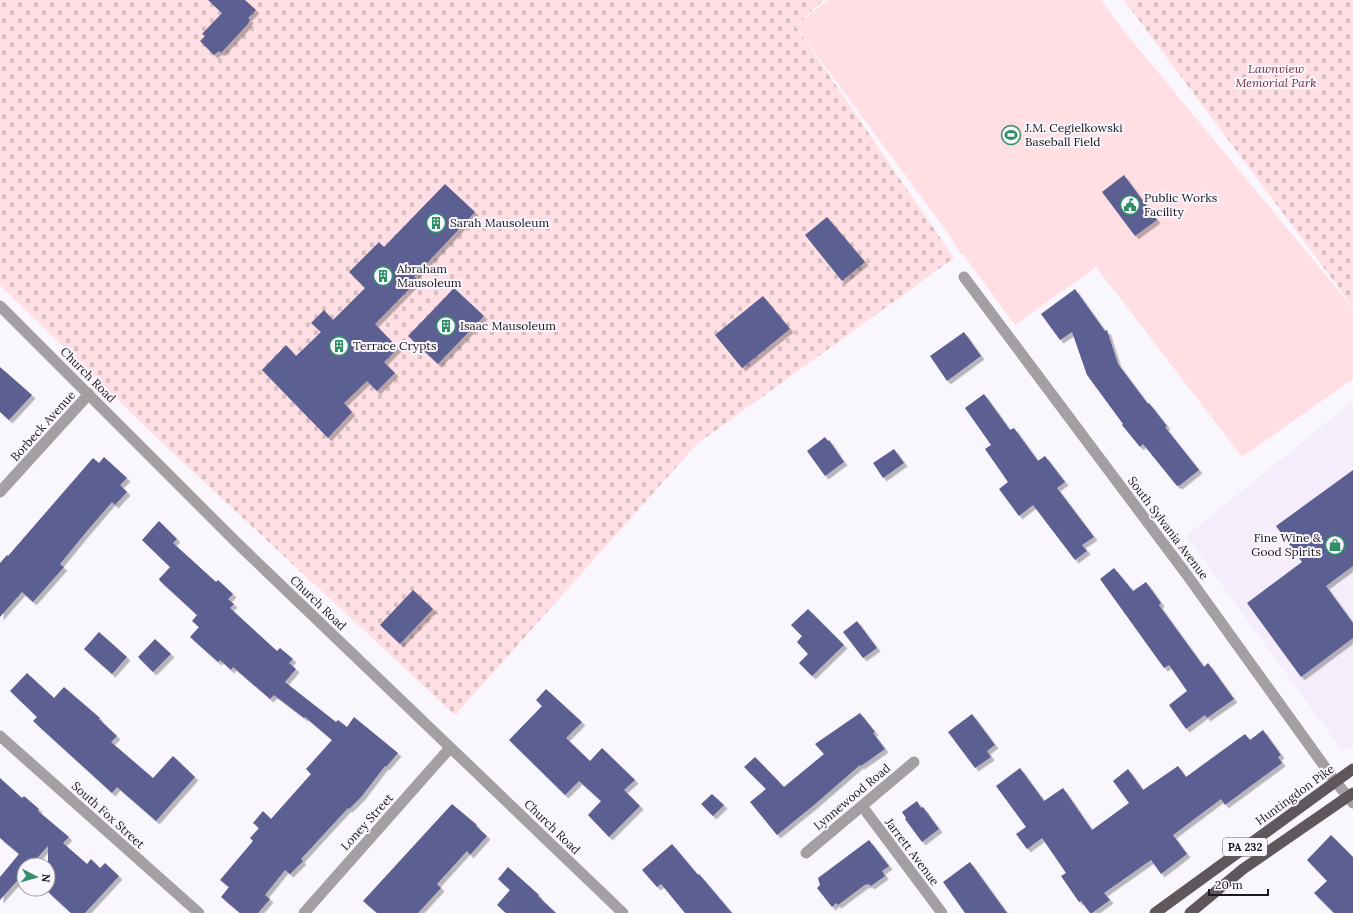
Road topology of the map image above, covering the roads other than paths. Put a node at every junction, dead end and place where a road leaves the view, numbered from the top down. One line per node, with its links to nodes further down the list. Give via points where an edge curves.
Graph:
1 (964, 277): 9 (street, South Sylvania Avenue, via 1192,581)
2 (0, 306): 3 (street, Church Road)
3 (89, 394): 4 (street, Borbeck Avenue); 6 (street, Church Road, via 237,543)
4 (0, 492)
5 (0, 736): 13 (street, South Fox Street)
6 (450, 748): 14 (street, Loney Street); 15 (street, Church Road)
7 (914, 762): 11 (street, Lynnewood Road)
8 (1353, 769): 9 (main road, Huntingdon Pike / PA 232)
9 (1335, 781): 10 (street, South Sylvania Avenue); 17 (main road, Huntingdon Pike / PA 232)
10 (1351, 797): 18 (main road, PA 232, via 1243,870)
11 (862, 806): 12 (street, Lynnewood Road); 16 (street, Jarrett Avenue)
12 (806, 853)
13 (198, 913)
14 (304, 913)
15 (623, 913)
16 (942, 913)
17 (1155, 913)
18 (1190, 913)

